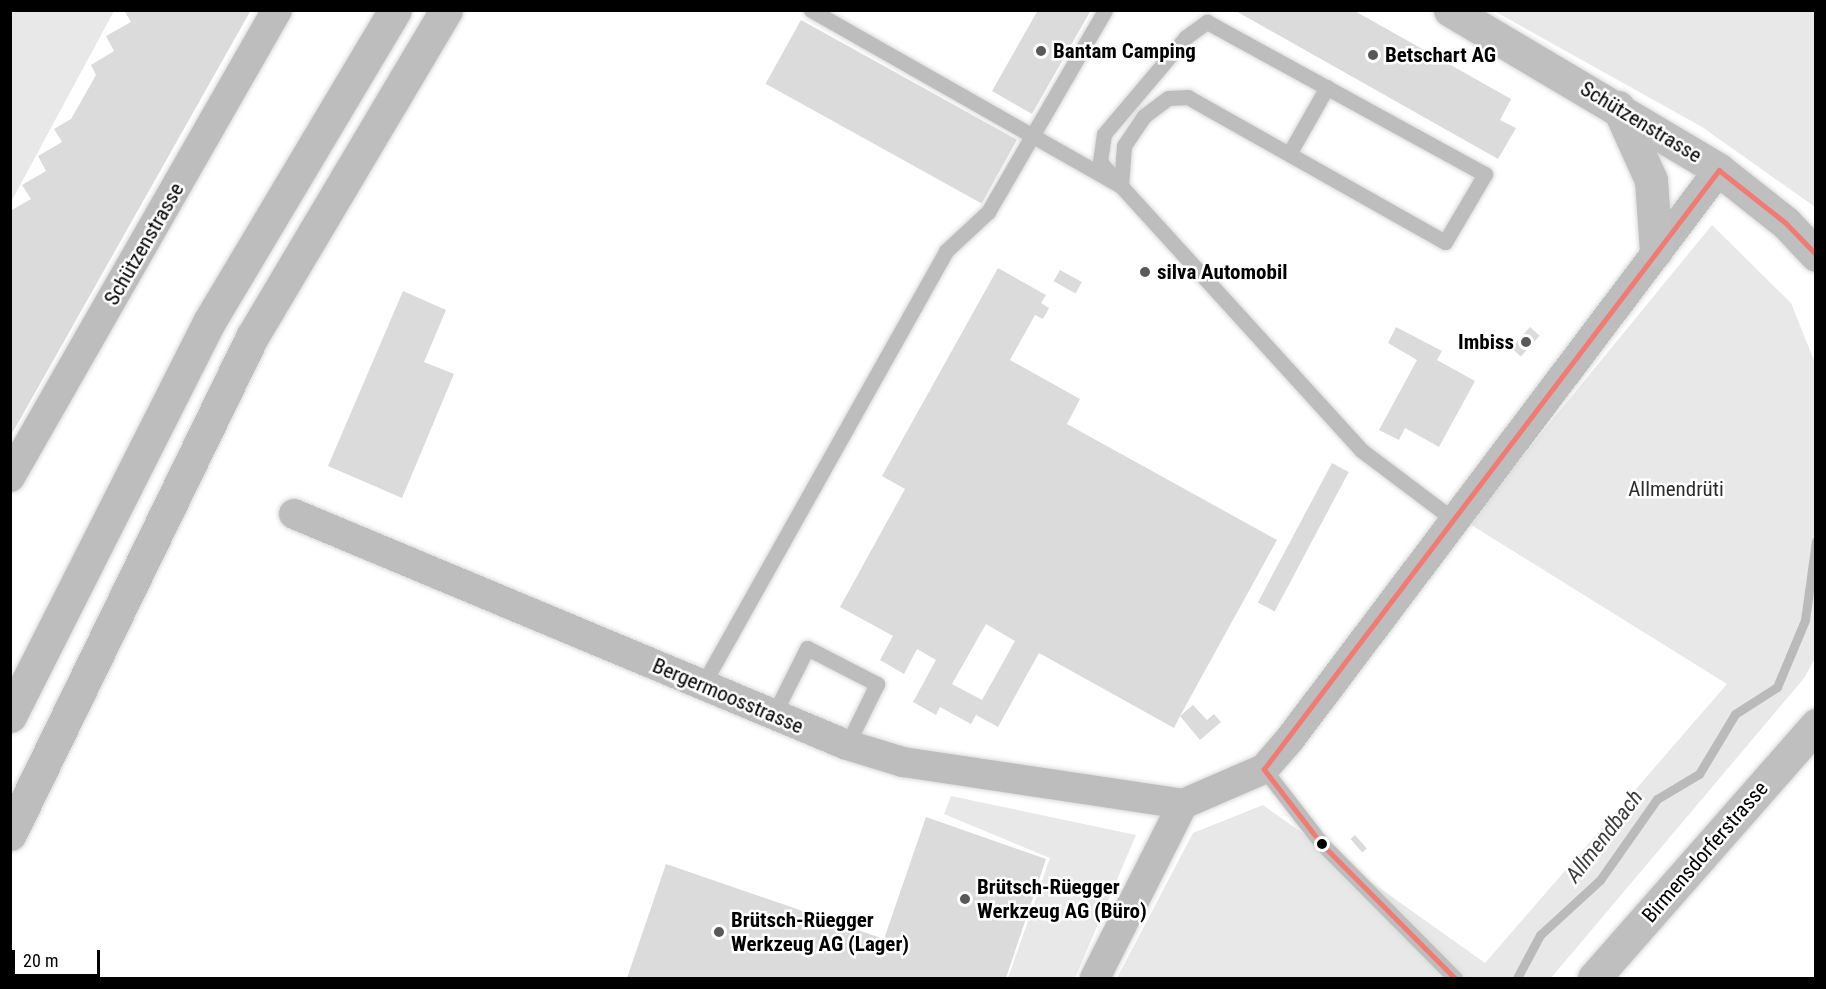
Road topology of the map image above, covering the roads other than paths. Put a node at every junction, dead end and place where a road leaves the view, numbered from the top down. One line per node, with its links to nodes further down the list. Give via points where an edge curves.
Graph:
1 (277, 10): 15 (street, Schützenstrasse)
2 (395, 10): 19 (highway, via 209,322)
3 (446, 10): 25 (highway, via 252,337)
4 (811, 10): 9 (lane)
5 (1105, 10): 9 (lane)
6 (1450, 10): 8 (main road, Schützenstrasse)
7 (1327, 87): 10 (lane); 10 (lane, via 1485,174 1445,242); 12 (lane, via 1207,22 1186,37 1104,134 1100,162)
8 (1618, 106): 11 (main road, Schützenstrasse); 13 (main road, via 1651,180)
9 (1031, 139): 12 (lane); 18 (lane, via 988,212 946,251)
10 (1289, 154): 12 (lane, via 1188,97 1168,98 1144,116 1124,146)
11 (1719, 170): 13 (street); 14 (main road, Schützenstrasse, via 1786,223)
12 (1121, 186): 17 (lane, via 1361,450)
13 (1656, 251): 17 (street)
14 (1815, 255)
15 (10, 477)
16 (294, 514): 18 (street, Bergermoosstrasse)
17 (1454, 520): 23 (street)
18 (702, 686): 20 (street, Bergermoosstrasse)
19 (10, 716)
20 (773, 716): 22 (street, Bergermoosstrasse); 22 (lane, via 807,648 877,684)
21 (1815, 725): 28 (main road, Birmensdorferstrasse)
22 (847, 745): 24 (street, Bergermoosstrasse, via 903,762)
23 (1264, 769): 24 (street); 27 (lane, via 1322,844)
24 (1183, 804): 26 (street)
25 (10, 834)
26 (1095, 978)
27 (1455, 978)
28 (1594, 978)

